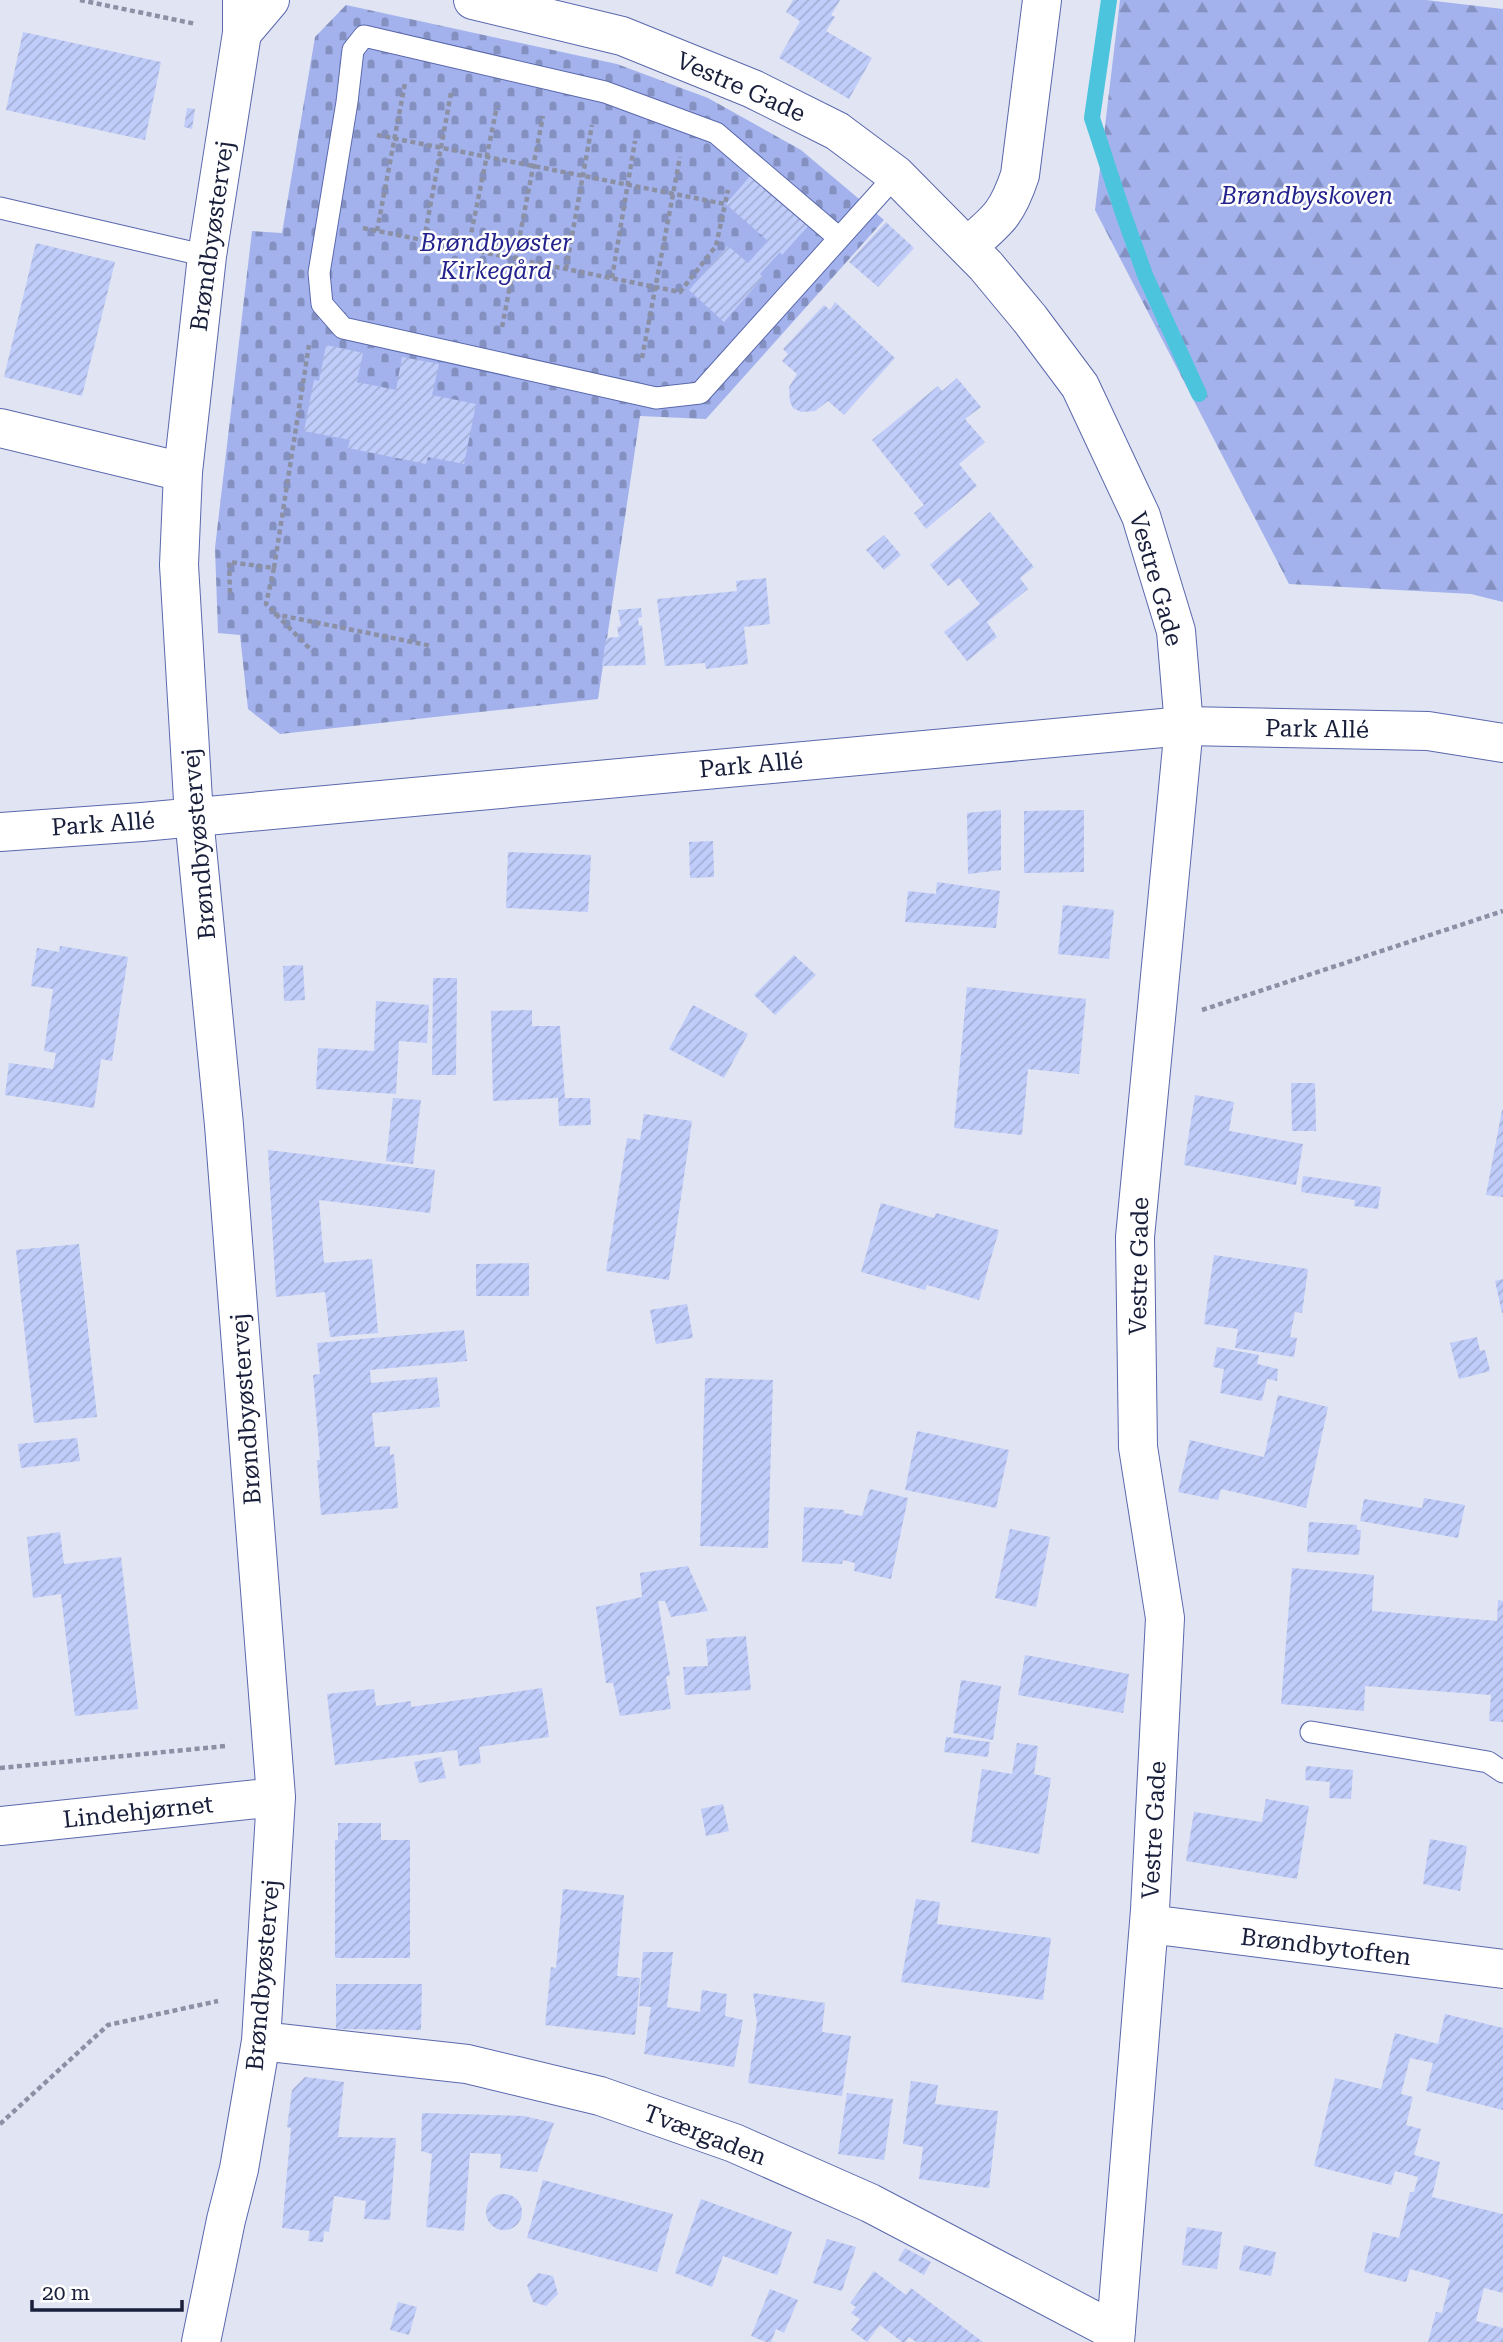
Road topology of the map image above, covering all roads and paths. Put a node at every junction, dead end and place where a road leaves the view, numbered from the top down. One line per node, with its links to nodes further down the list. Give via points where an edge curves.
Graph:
1 (80, 0): 5 (path)
2 (270, 0): 5 (street)
3 (474, 0): 19 (street, Vestre Gade, via 622,36 753,89 837,131)
4 (1042, 0): 29 (street, via 1020,175 1002,216)
5 (242, 16): 31 (street, Brøndbyøstervej)
6 (411, 47): 7 (lane); 13 (lane, via 364,36 353,50); 14 (path)
7 (457, 57): 8 (lane); 15 (path)
8 (505, 68): 9 (lane); 17 (path)
9 (549, 78): 10 (lane); 18 (path)
10 (597, 91): 11 (lane); 20 (path)
11 (640, 106): 12 (lane); 21 (path)
12 (686, 123): 16 (lane, via 716,133); 22 (path)
13 (343, 129): 14 (path); 25 (lane)
14 (396, 139): 15 (path); 26 (path)
15 (442, 149): 17 (path); 28 (path)
16 (738, 152): 23 (path); 27 (lane)
17 (487, 157): 18 (path); 30 (path)
18 (534, 167): 20 (path); 32 (path)
19 (896, 175): 27 (lane); 29 (street, Vestre Gade)
20 (584, 176): 21 (path); 33 (path)
21 (628, 185): 22 (path); 34 (path)
22 (674, 194): 23 (path); 35 (path)
23 (725, 204): 35 (path, via 716,246 680,292)
24 (0, 208): 31 (lane)
25 (328, 220): 26 (path); 36 (lane, via 319,273)
26 (377, 231): 28 (path)
27 (839, 238): 38 (lane, via 700,393 656,398)
28 (424, 240): 30 (path)
29 (968, 246): 46 (street, Vestre Gade, via 1080,386 1141,516 1176,631)
30 (468, 249): 32 (path)
31 (207, 256): 40 (street, Brøndbyøstervej)
32 (516, 259): 33 (path); 37 (path)
33 (566, 269): 34 (path)
34 (612, 278): 35 (path)
35 (657, 288): 38 (path)
36 (322, 304): 37 (lane, via 343,328); 42 (path, via 306,355)
37 (494, 362): 38 (lane)
38 (634, 393)
39 (0, 428): 40 (street)
40 (183, 472): 48 (street, Brøndbyøstervej, via 179,565)
41 (229, 562): 42 (path)
42 (274, 568): 43 (path, via 266,604)
43 (274, 614): 44 (path); 45 (path)
44 (432, 646)
45 (312, 651)
46 (1184, 726): 47 (street, Park Allé, via 1428,731); 48 (street, Park Allé); 51 (street, Vestre Gade)
47 (1503, 743)
48 (194, 817): 49 (street, Park Allé); 53 (street, Brøndbyøstervej, via 219,1071)
49 (0, 832)
50 (1503, 911): 51 (path)
51 (1155, 1026): 58 (street, Vestre Gade, via 1135,1237 1138,1447 1165,1618)
52 (1311, 1731): 55 (lane, via 1488,1762)
53 (272, 1742): 54 (path); 56 (street, Brøndbyøstervej)
54 (0, 1768)
55 (1503, 1772)
56 (276, 1797): 57 (street, Lindehjørnet); 60 (street, Brøndbyøstervej)
57 (0, 1826)
58 (1149, 1924): 59 (street, Brøndbytoften); 63 (street, Vestre Gade)
59 (1503, 1969)
60 (263, 1991): 61 (street, Brøndbyøstervej); 62 (path, via 107,2025)
61 (261, 2041): 63 (street, Tværgaden, via 467,2064 600,2096 734,2143 870,2203); 64 (street, Brøndbyøstervej)
62 (0, 2124)
63 (1115, 2337)
64 (201, 2342)

